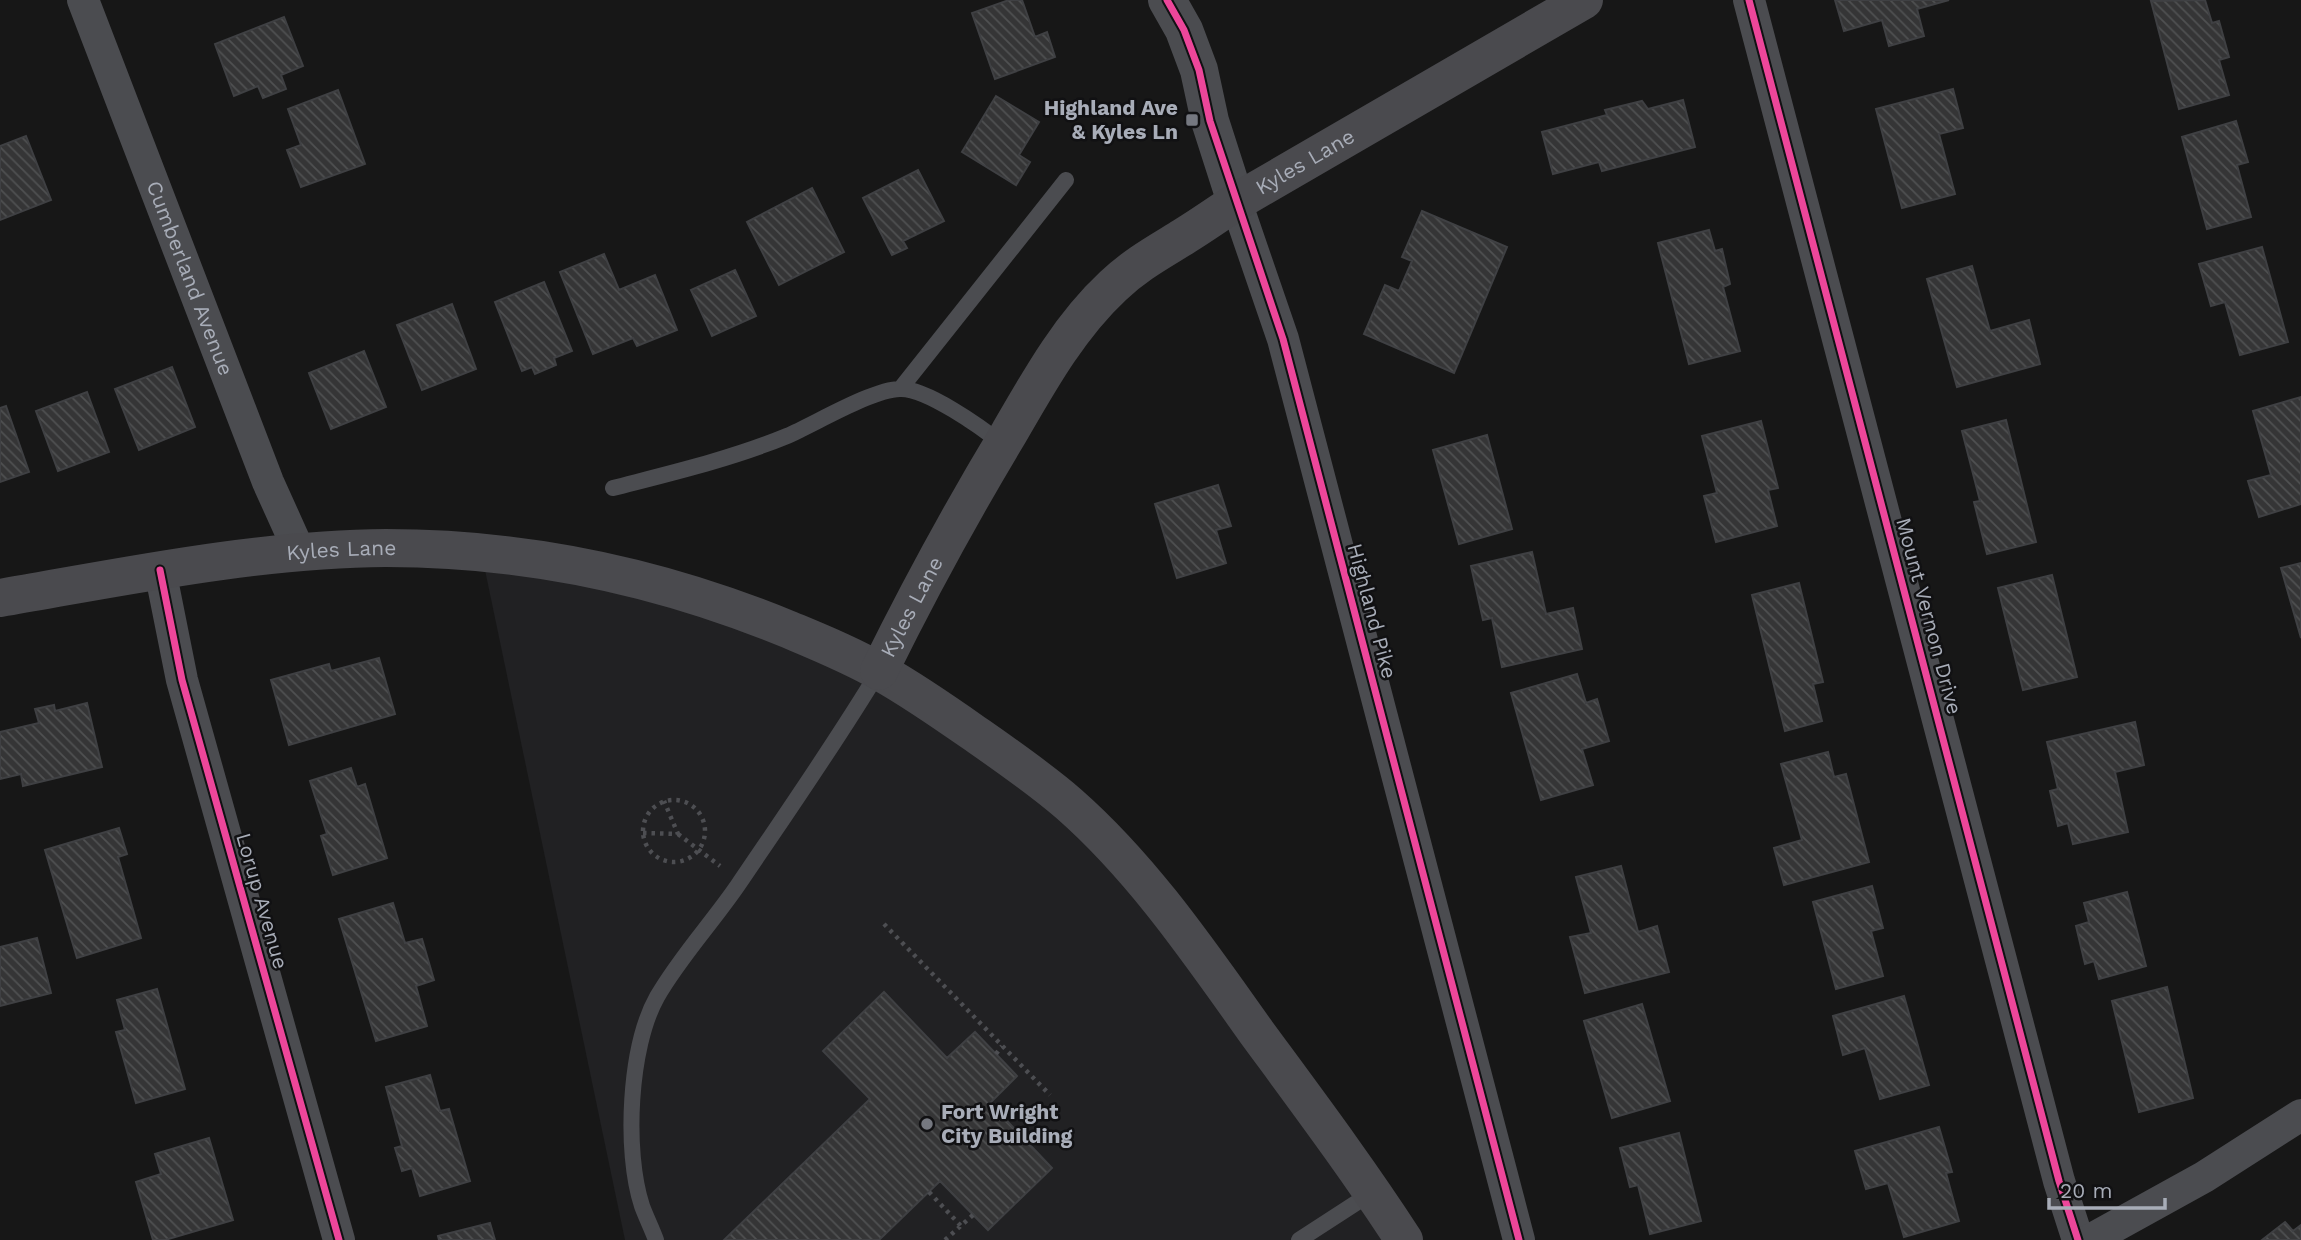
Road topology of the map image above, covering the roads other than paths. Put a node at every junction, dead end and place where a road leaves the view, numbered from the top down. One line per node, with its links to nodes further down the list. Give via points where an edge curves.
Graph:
1 (83, 0): 10 (street, Cumberland Avenue, via 268,482)
2 (1167, 0): 6 (street, Highland Pike, via 1199,70)
3 (1584, 0): 6 (main road, Kyles Lane)
4 (1749, 0): 21 (street, Mount Vernon Drive)
5 (1066, 180): 7 (lane)
6 (1236, 202): 8 (main road, Kyles Lane, via 1151,254 1112,286 1049,365); 20 (street, Highland Pike, via 1283,339)
7 (901, 388): 8 (lane, via 926,395); 9 (lane, via 786,436)
8 (1002, 444): 13 (main road, Kyles Lane)
9 (613, 488)
10 (300, 553): 11 (main road, Kyles Lane); 13 (main road, Kyles Lane, via 385,548 481,551 575,565 732,606)
11 (160, 570): 12 (main road, Kyles Lane); 16 (street, Lorup Avenue, via 183,680)
12 (0, 597)
13 (879, 671): 15 (main road, via 1023,767 1071,806 1134,872 1200,953); 17 (lane, via 740,882 656,999 640,1042 631,1110 641,1204)
14 (2301, 1115): 22 (street, via 2204,1177)
15 (1373, 1192): 18 (lane); 19 (main road)
16 (339, 1240)
17 (656, 1240)
18 (1299, 1240)
19 (1404, 1240)
20 (1519, 1240)
21 (2078, 1240)
22 (2090, 1240)

